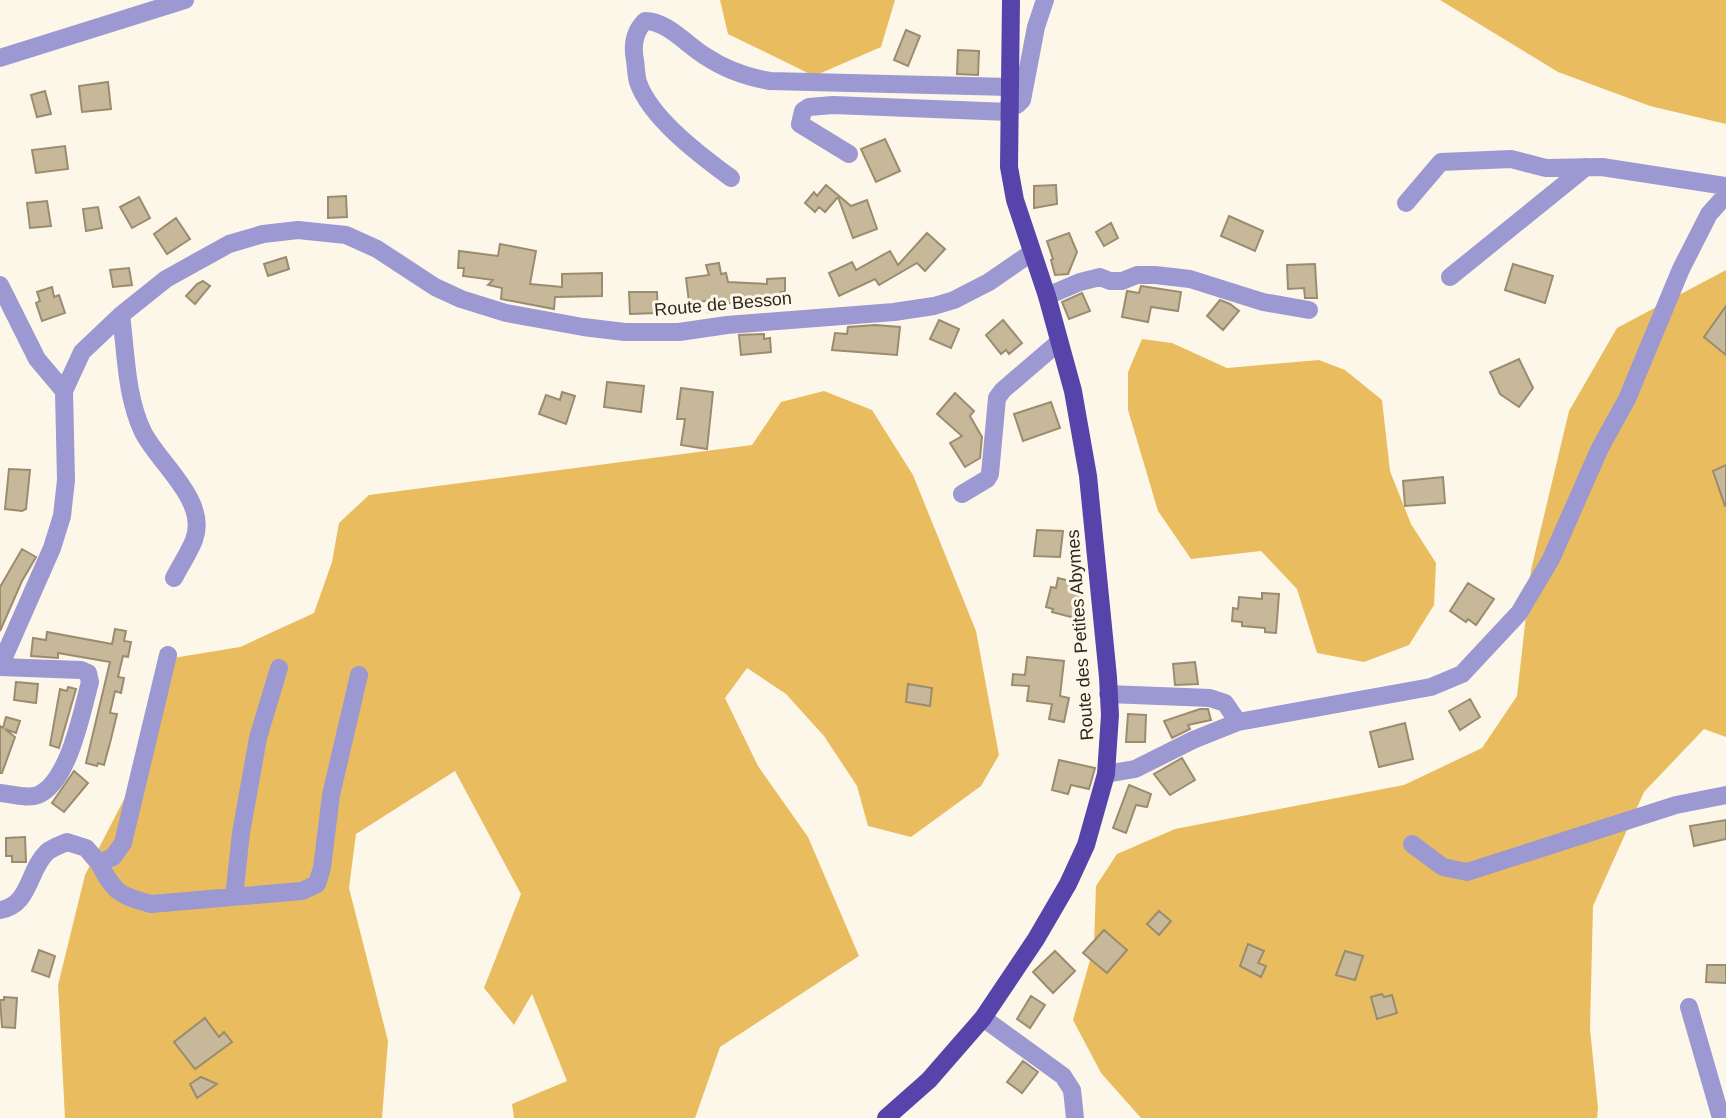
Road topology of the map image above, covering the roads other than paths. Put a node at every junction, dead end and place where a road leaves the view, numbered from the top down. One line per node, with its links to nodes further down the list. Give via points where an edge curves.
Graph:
1 (185, 0): 4 (street)
2 (1012, 0): 5 (main road)
3 (1045, 0): 5 (street, via 1023,100 1017,105)
4 (0, 58)
5 (1010, 101): 6 (street, via 834,105 803,111 800,124); 8 (street, via 741,76 704,56 662,24 645,21 637,30 633,50 647,101 690,148); 12 (main road, via 1009,167)
6 (849, 154)
7 (1586, 167): 9 (street); 11 (street, via 1546,168 1511,159 1441,162); 13 (street)
8 (731, 178)
9 (1726, 186)
10 (1726, 195): 27 (street, via 1709,214 1681,269 1627,399 1551,559 1518,613 1491,644 1462,674 1431,687)
11 (1406, 203)
12 (1031, 253): 15 (main road, Route des Petites Abymes); 17 (street, Route de Besson, via 989,282 934,306 679,332 625,332 472,303 346,235 298,230 229,244 166,279)
13 (1450, 276)
14 (0, 285): 19 (street, via 37,359)
15 (1047, 296): 16 (street, via 1100,277 1122,281 1155,275 1190,279 1263,302); 18 (main road, Route des Petites Abymes)
16 (1309, 310)
17 (121, 315): 19 (street, Route de Besson, via 82,352); 21 (street, via 131,394 143,432 198,517 195,539)
18 (1059, 342): 20 (street, via 1003,390 998,398 990,474); 26 (main road, Route des Petites Abymes, via 1088,476)
19 (64, 391): 23 (street, via 62,516)
20 (962, 494)
21 (174, 578)
22 (168, 655): 32 (street, via 123,843 113,857)
23 (0, 666): 29 (street, via 81,670 88,673 90,682 70,757 54,779 40,794)
24 (279, 668): 33 (street, via 250,775)
25 (359, 675): 33 (street, via 331,795 317,884 302,891)
26 (1108, 694): 27 (street, via 1210,698 1225,703); 28 (main road, Route des Petites Abymes)
27 (1238, 722): 28 (street, via 1135,769)
28 (1106, 774): 36 (main road, Route des Petites Abymes, via 1086,845 1068,884)
29 (0, 793)
30 (1726, 795): 31 (street, via 1676,805 1467,872 1443,867)
31 (1412, 844)
32 (99, 863): 33 (street, via 110,886 151,904); 34 (street, via 86,848 66,842 48,851 17,903)
33 (234, 897)
34 (0, 910)
35 (1689, 1007): 39 (street)
36 (983, 1018): 37 (main road, Route des Petites Abymes, via 929,1080); 38 (street, via 1063,1076 1072,1090)
37 (886, 1118)
38 (1075, 1118)
39 (1721, 1118)

